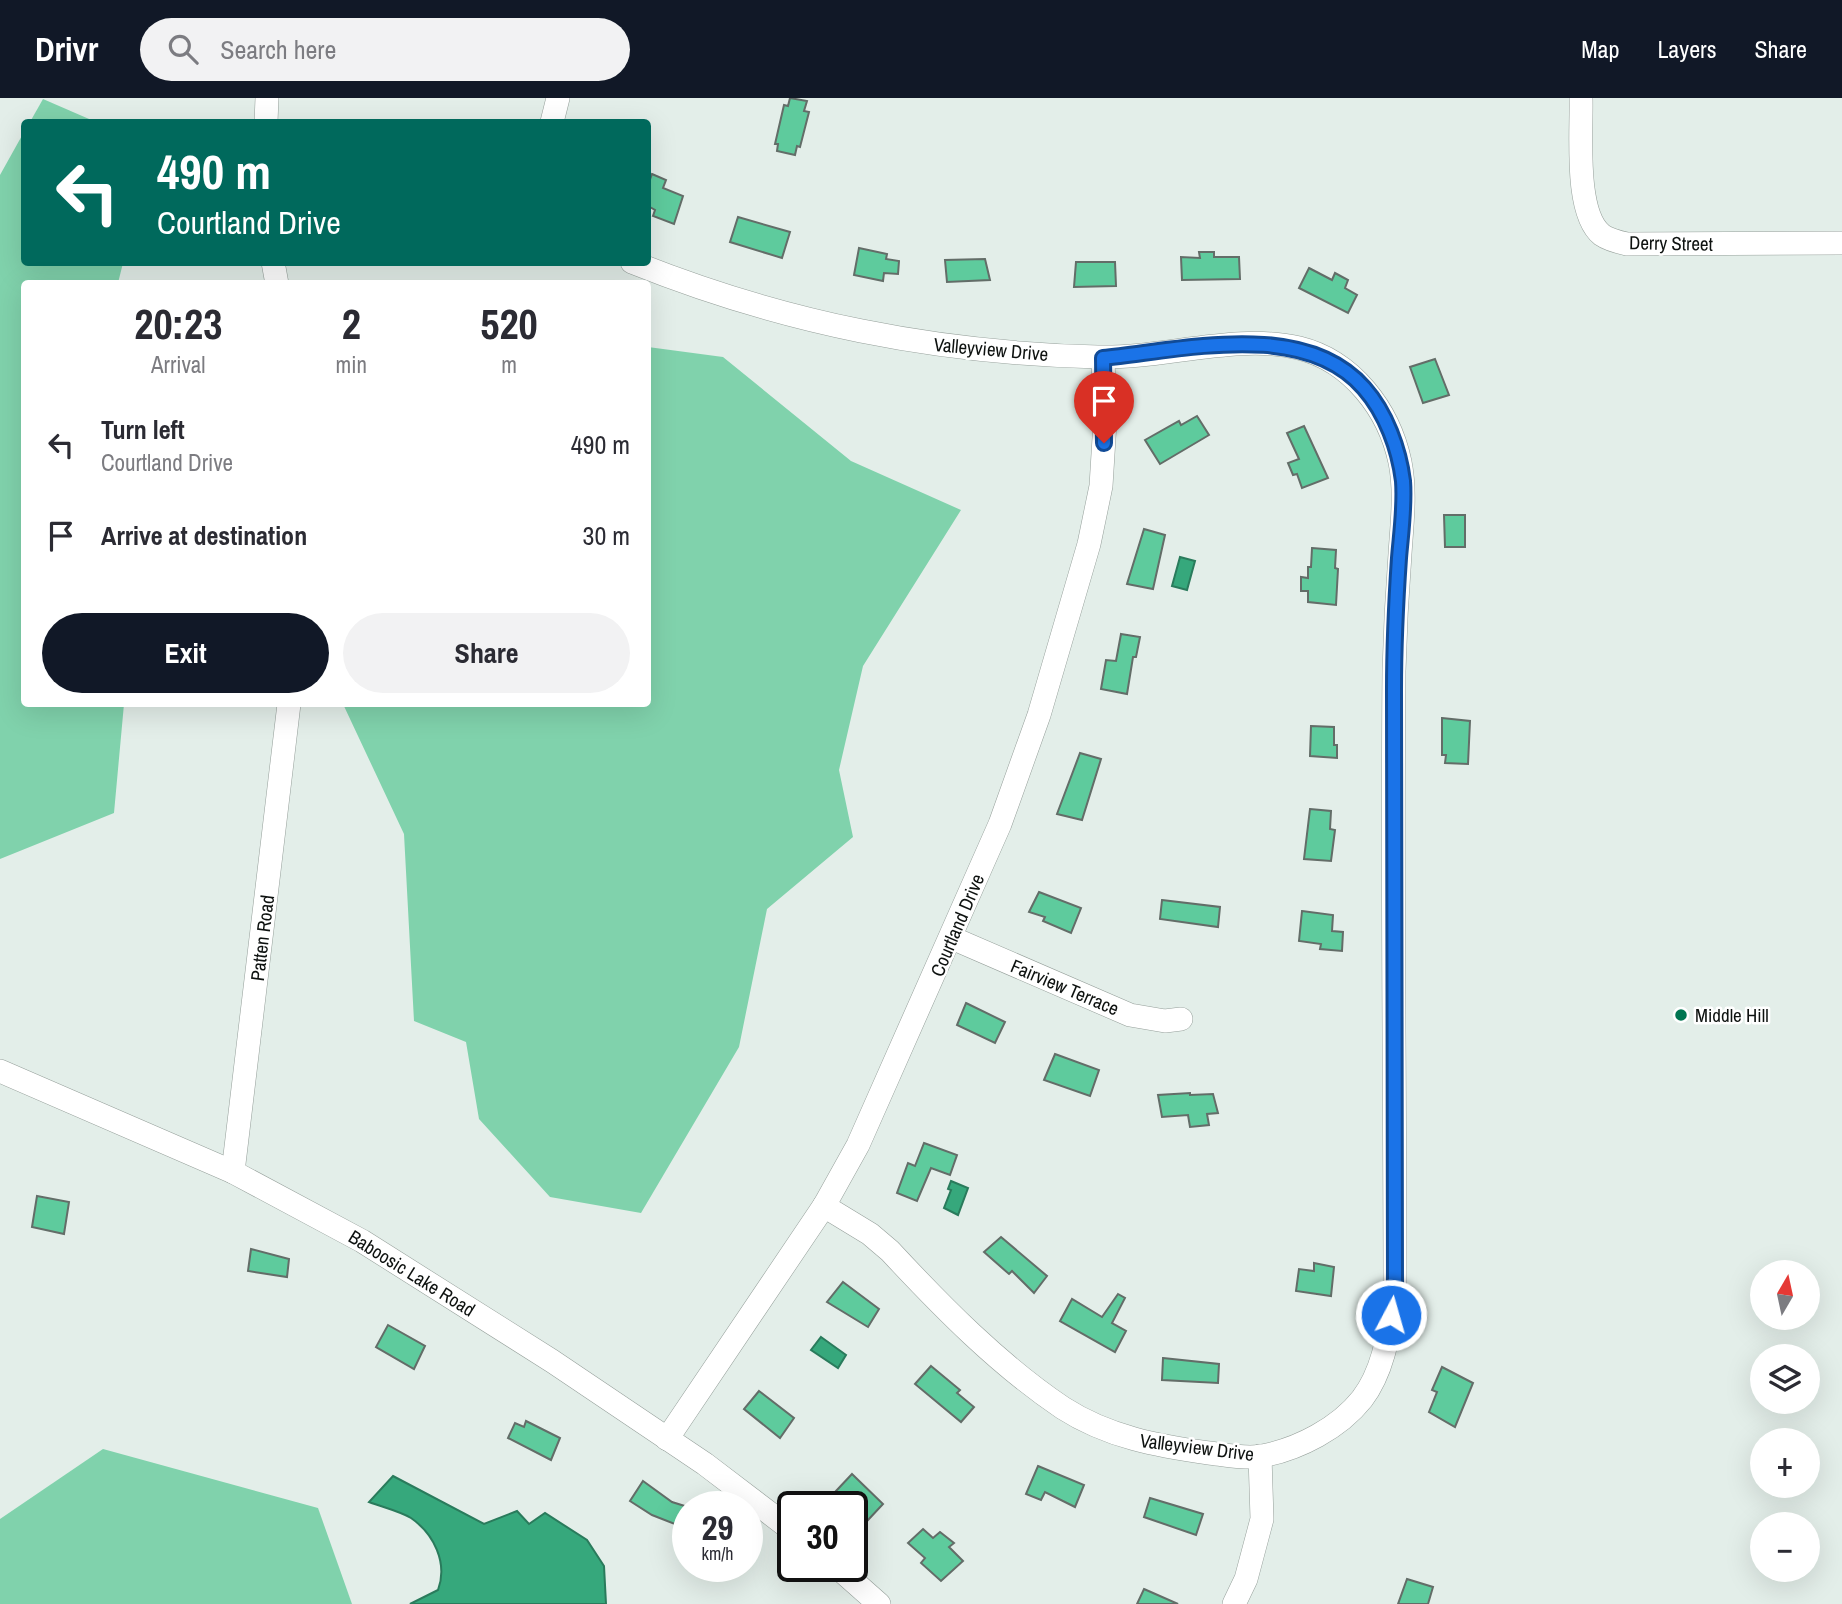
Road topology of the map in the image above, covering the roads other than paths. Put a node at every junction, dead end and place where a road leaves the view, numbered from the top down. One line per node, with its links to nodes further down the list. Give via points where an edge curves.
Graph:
1 (267, 98): 4 (street)
2 (558, 98): 5 (street)
3 (1581, 98): 6 (street, Derry Street, via 1583,186 1587,212 1600,234 1627,244)
4 (266, 119)
5 (553, 119)
6 (1842, 243)
7 (643, 266): 8 (street, Valleyview Drive, via 747,304 860,333 974,349)
8 (1103, 358): 10 (street, Courtland Drive, via 1101,486 1089,544 1021,771); 16 (street, Valleyview Drive, via 1220,346 1279,345 1317,354 1350,375 1376,404 1393,440 1403,480 1394,670 1395,1293 1388,1338 1376,1376 1363,1397 1347,1415 1320,1433 1292,1448)
9 (289, 707): 13 (street, Patten Road)
10 (952, 938): 11 (street, Fairview Terrace, via 1130,1015); 14 (street, Courtland Drive, via 858,1145)
11 (1181, 1020)
12 (0, 1071): 13 (street, Baboosic Lake Road)
13 (233, 1172): 15 (street, Baboosic Lake Road, via 383,1253)
14 (824, 1206): 15 (street, Courtland Drive); 16 (street, Valleyview Drive, via 870,1234 1015,1373 1090,1423 1130,1439)
15 (667, 1439): 17 (street, Baboosic Lake Road)
16 (1260, 1457): 20 (street, via 1262,1519 1246,1579)
17 (777, 1519)
18 (854, 1582): 19 (street)
19 (879, 1604)
20 (1234, 1604)

